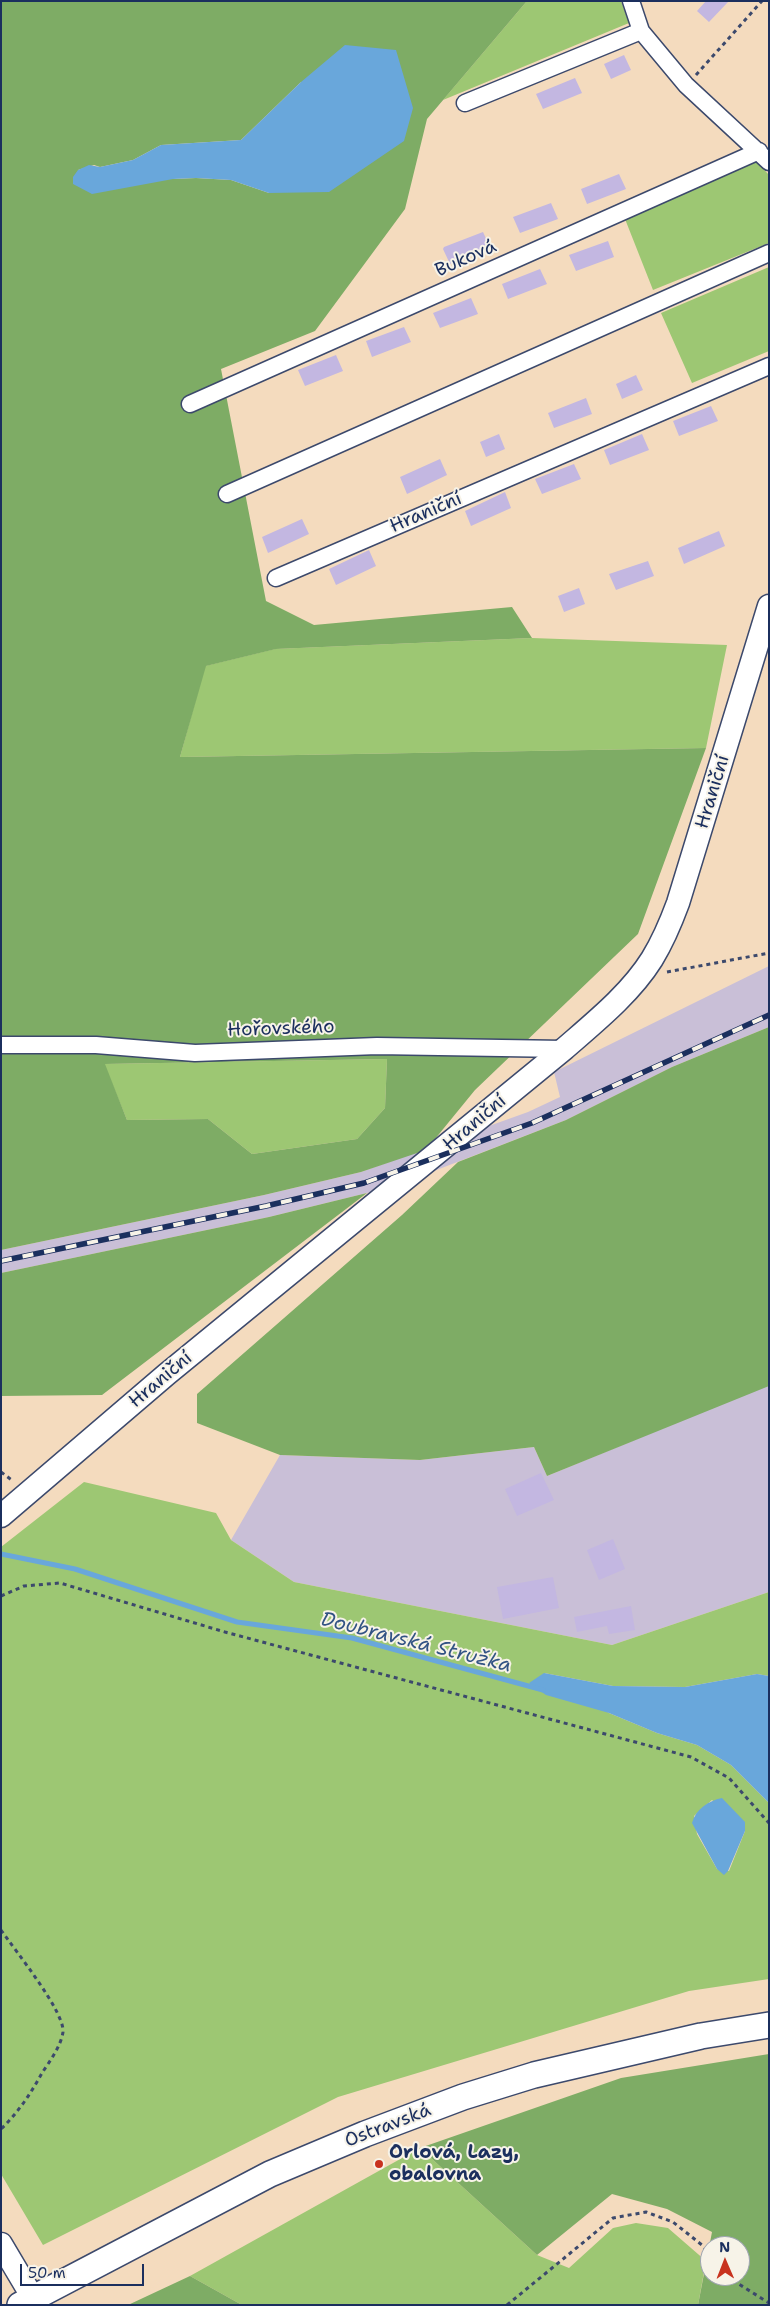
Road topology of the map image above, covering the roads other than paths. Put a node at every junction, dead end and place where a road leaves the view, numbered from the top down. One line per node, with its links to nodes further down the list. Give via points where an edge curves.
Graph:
1 (631, 1): 2 (street, Buková)
2 (641, 31): 3 (street); 4 (street, Buková, via 686,86)
3 (465, 103)
4 (764, 156): 7 (street, Buková)
5 (769, 253): 8 (street)
6 (769, 366): 9 (street, Hraniční)
7 (190, 404)
8 (227, 494)
9 (276, 578)
10 (769, 606): 12 (main road, Hraniční, via 678,903 661,943 639,977)
11 (1, 1045): 12 (street, Hořovského, via 96,1045 195,1052 377,1046)
12 (564, 1049): 13 (main road, Hraniční)
13 (1, 1516)
14 (769, 2025): 16 (main road, Ostravská, via 701,2036 543,2073 463,2096 270,2174)
15 (1, 2244): 16 (main road)
16 (26, 2301)

